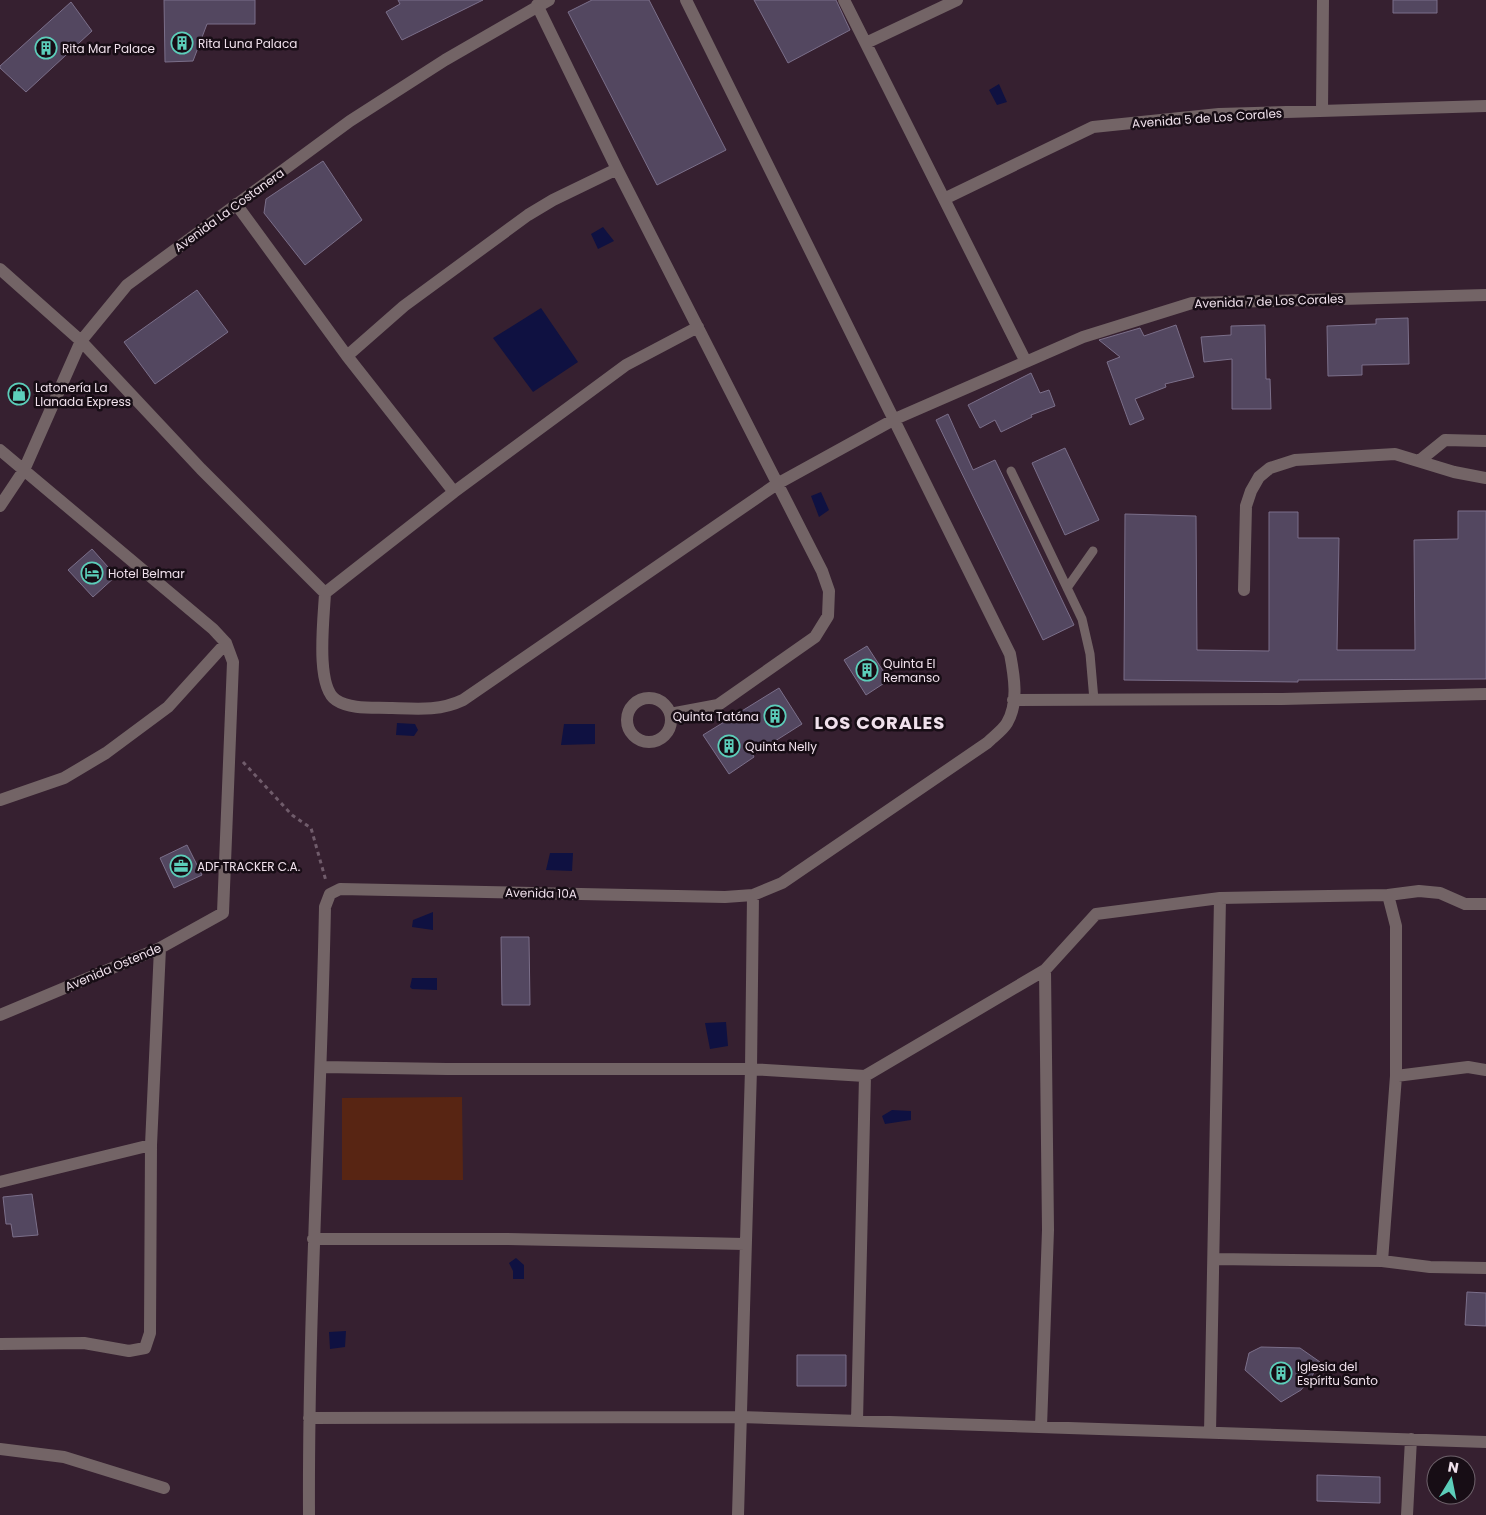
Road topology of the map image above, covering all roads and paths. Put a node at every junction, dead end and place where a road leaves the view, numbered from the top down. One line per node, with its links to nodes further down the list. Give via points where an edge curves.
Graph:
1 (686, 0): 18 (street, Avenida 10A)
2 (844, 0): 6 (street)
3 (957, 0): 6 (street)
4 (1323, 0): 8 (street)
5 (543, 3): 9 (street); 11 (street, Avenida La Costanera, via 350,121)
6 (866, 43): 10 (street)
7 (1486, 106): 8 (street, Avenida 5 de Los Corales)
8 (1322, 111): 10 (street, Avenida 5 de Los Corales, via 1219,114 1093,127)
9 (617, 170): 14 (street); 16 (street, via 528,215 404,306)
10 (944, 199): 17 (street)
11 (236, 204): 15 (street, Avenida La Costanera, via 127,285); 16 (street)
12 (0, 270): 15 (street)
13 (1486, 295): 17 (street, Avenida 7 de Los Corales, via 1192,303 1083,337)
14 (698, 327): 25 (street); 26 (street, via 626,365)
15 (81, 341): 22 (street, Avenida La Costanera); 31 (street, via 201,469)
16 (347, 356): 26 (street)
17 (1026, 362): 18 (street, Avenida 7 de Los Corales)
18 (895, 419): 25 (street, Avenida 7 de Los Corales); 34 (street, Avenida 10A, via 1010,654 1015,680)
19 (1486, 441): 21 (street, via 1445,440)
20 (0, 450): 22 (street)
21 (1419, 461): 24 (street); 30 (street, via 1395,454 1295,460 1270,468 1250,491 1246,506)
22 (24, 470): 27 (street, Avenida La Costanera); 32 (street)
23 (1011, 471): 29 (lane)
24 (1486, 478)
25 (777, 484): 31 (street, Avenida 7 de Los Corales, via 450,706 435,709 352,706 335,700 324,682); 36 (street, via 822,571 829,591 828,616 815,637 718,705)
26 (454, 492): 31 (street)
27 (0, 506)
28 (1093, 551): 29 (lane)
29 (1067, 588): 35 (lane, via 1082,619 1090,654)
30 (1244, 590)
31 (325, 593)
32 (226, 643): 37 (street, via 232,662); 38 (street, via 168,708 106,753 64,778)
33 (1486, 694): 35 (street)
34 (1013, 700): 35 (street); 40 (street, Avenida 10A, via 1007,723 987,742 782,883)
35 (1094, 700)
36 (670, 714)
37 (230, 746): 39 (path, via 292,814 311,828); 44 (street, Avenida Ostende, via 223,914)
38 (0, 800)
39 (330, 894): 40 (street, Avenida 10A, via 340,889); 47 (street, via 325,907)
40 (753, 895): 48 (street)
41 (1388, 896): 42 (street); 43 (street, via 1419,891 1440,893 1465,904); 51 (street, via 1396,926)
42 (1220, 898): 45 (street, via 1096,914); 56 (street)
43 (1486, 904)
44 (160, 948): 46 (street, Avenida Ostende); 52 (street)
45 (1045, 970): 50 (street); 63 (street, via 1048,1230)
46 (0, 1015)
47 (322, 1067): 48 (street); 54 (street)
48 (751, 1069): 50 (street); 55 (street)
49 (1486, 1070): 51 (street, via 1468,1067)
50 (865, 1076): 62 (street)
51 (1396, 1076): 57 (street)
52 (151, 1144): 53 (street); 59 (street, via 150,1333 145,1348 129,1351 84,1343)
53 (0, 1182)
54 (313, 1239): 55 (street); 61 (street)
55 (745, 1244): 60 (street)
56 (1214, 1259): 57 (street); 64 (street)
57 (1382, 1261): 58 (street, via 1430,1267)
58 (1486, 1268)
59 (0, 1344)
60 (740, 1417): 61 (street); 62 (street); 70 (street)
61 (309, 1418): 69 (street)
62 (857, 1421): 63 (street)
63 (1041, 1427): 64 (street)
64 (1210, 1433): 65 (street)
65 (1411, 1439): 66 (street); 71 (street)
66 (1486, 1442)
67 (0, 1449): 68 (street, via 64,1457)
68 (164, 1488)
69 (309, 1515)
70 (738, 1515)
71 (1407, 1515)

